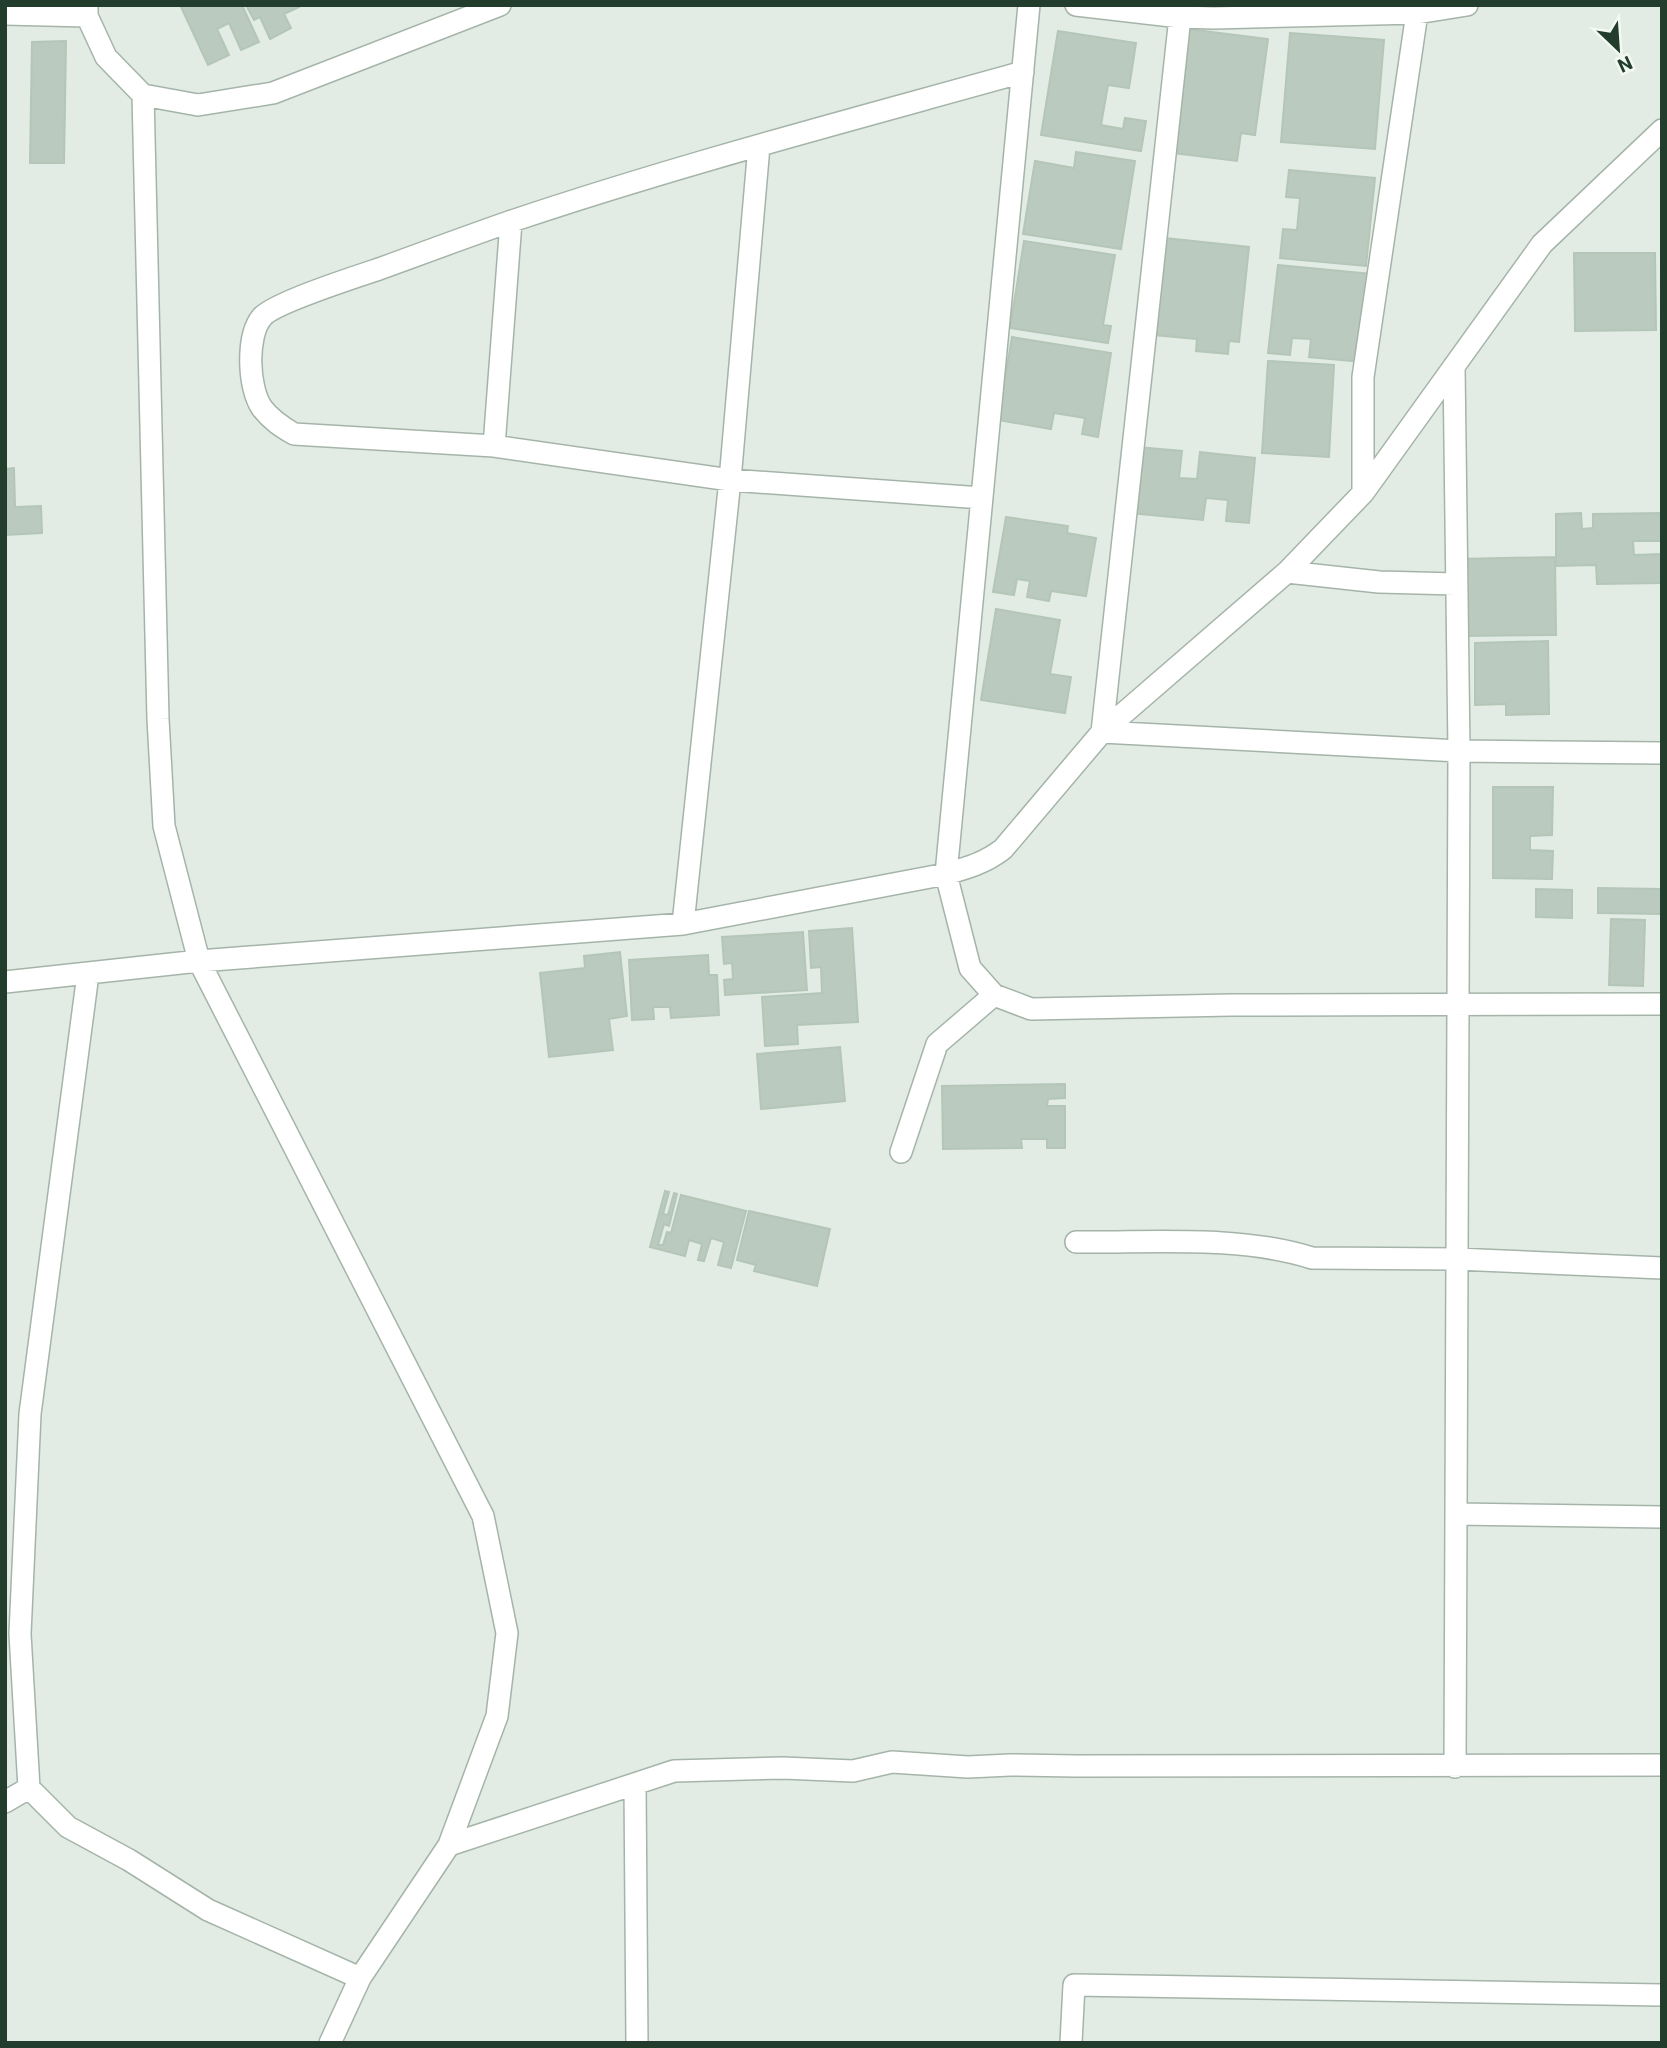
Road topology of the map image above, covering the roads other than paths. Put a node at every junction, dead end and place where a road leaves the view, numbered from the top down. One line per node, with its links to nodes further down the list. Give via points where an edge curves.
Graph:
1 (499, 5): 10 (street, via 273,93 198,105)
2 (1029, 5): 9 (street)
3 (1076, 5): 8 (street)
4 (1467, 5): 6 (street)
5 (87, 10): 7 (street); 10 (street, via 106,57)
6 (1417, 13): 8 (street); 17 (street, via 1363,377)
7 (5, 14)
8 (1181, 17): 21 (street)
9 (1023, 72): 12 (street); 18 (street)
10 (142, 95): 26 (street, via 163,826)
11 (1662, 130): 14 (street, via 1542,244)
12 (759, 146): 13 (street); 16 (street)
13 (511, 222): 15 (street); 15 (street, via 263,315 254,331 250,359 260,406 276,424 295,434)
14 (1454, 366): 17 (street); 20 (street)
15 (494, 446): 16 (street)
16 (730, 480): 18 (street); 25 (street)
17 (1363, 493): 19 (street)
18 (982, 498): 24 (street)
19 (1287, 572): 20 (street, via 1379,582); 21 (street)
20 (1456, 583): 22 (street)
21 (1102, 732): 22 (street); 24 (street, via 1003,849 972,867)
22 (1459, 751): 23 (street); 31 (street)
23 (1662, 753)
24 (946, 874): 25 (street); 29 (street, via 970,968)
25 (682, 924): 26 (street)
26 (199, 961): 27 (street); 43 (street, via 483,1516 507,1633 497,1716)
27 (88, 974): 28 (street); 41 (street, via 30,1414 19,1634)
28 (5, 982)
29 (994, 995): 31 (street, via 1031,1009); 32 (street, via 937,1044)
30 (1662, 1004): 31 (street)
31 (1458, 1005): 34 (street)
32 (901, 1152)
33 (1076, 1242): 34 (street, via 1243,1244 1312,1258)
34 (1457, 1259): 35 (street); 36 (street)
35 (1662, 1268)
36 (1456, 1514): 37 (street); 39 (street)
37 (1662, 1517)
38 (1662, 1765): 39 (street)
39 (1455, 1767): 40 (street, via 968,1767 892,1762 853,1771 674,1771)
40 (635, 1784): 43 (street); 47 (street)
41 (29, 1788): 42 (street); 44 (street, via 68,1827 208,1910)
42 (5, 1802)
43 (449, 1845): 44 (street)
44 (360, 1978): 46 (street)
45 (1662, 1995): 48 (street, via 1074,1985)
46 (330, 2043)
47 (637, 2043)
48 (1071, 2043)

